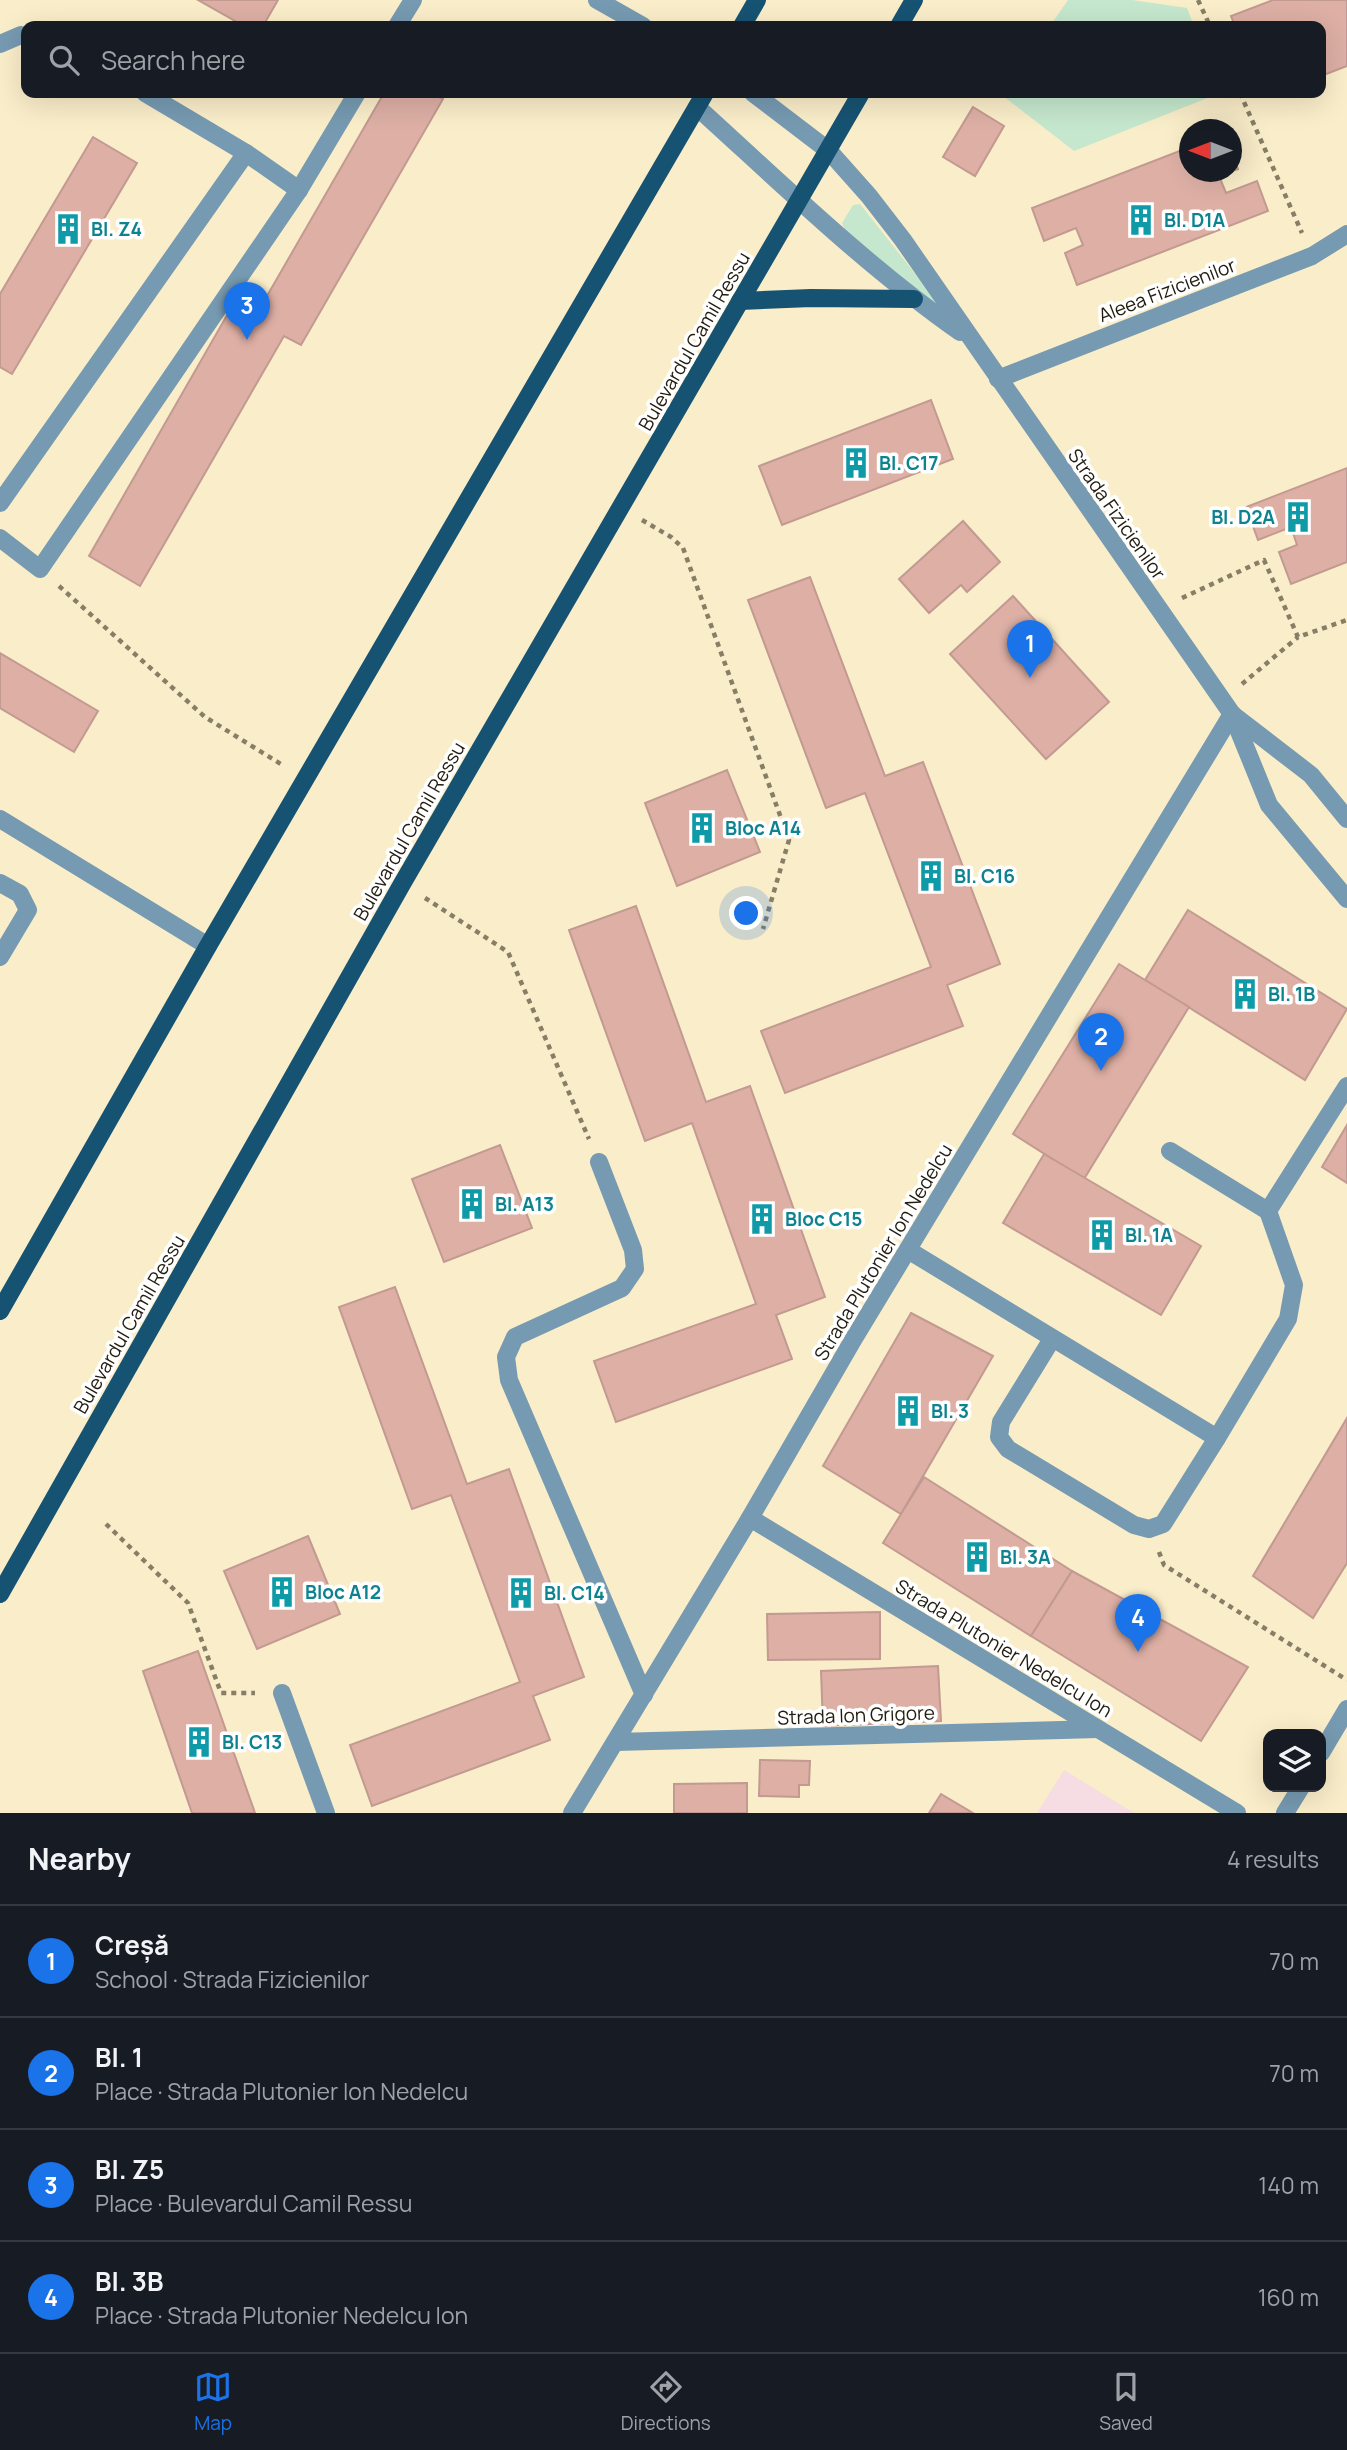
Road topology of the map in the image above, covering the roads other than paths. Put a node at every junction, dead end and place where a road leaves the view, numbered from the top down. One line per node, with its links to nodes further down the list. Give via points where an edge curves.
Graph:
1 (412, 0): 5 (street)
2 (597, 0): 6 (street)
3 (757, 0): 7 (main road)
4 (914, 0): 8 (main road)
5 (400, 21)
6 (634, 21)
7 (745, 21)
8 (902, 21)
9 (21, 35): 10 (street)
10 (0, 44)
11 (153, 98): 18 (street)
12 (354, 98): 19 (street)
13 (697, 98): 33 (main road)
14 (699, 98): 20 (street, Strada Fizicienilor)
15 (760, 98): 17 (street, Strada Fizicienilor)
16 (858, 98): 17 (main road, Bulevardul Camil Ressu)
17 (829, 151): 20 (main road, Bulevardul Camil Ressu); 24 (street, Strada Fizicienilor, via 903,240)
18 (246, 153): 19 (street); 26 (street)
19 (299, 190): 27 (street, via 40,569)
20 (800, 201): 22 (street, Strada Fizicienilor); 23 (main road, Bulevardul Camil Ressu)
21 (1347, 234): 25 (street, Aleea Fizicienilor, via 1312,256)
22 (914, 299): 23 (main road); 24 (street, Strada Fizicienilor)
23 (740, 301): 44 (main road, Bulevardul Camil Ressu, via 402,884)
24 (969, 338): 25 (street, Strada Fizicienilor)
25 (998, 379): 28 (street, Strada Fizicienilor)
26 (0, 502)
27 (0, 538)
28 (1228, 707): 30 (street, Strada Fizicienilor, via 1311,775); 32 (street, Strada Fizicienilor, via 1269,805); 39 (street, Strada Plutonier Ion Nedelcu)
29 (0, 819): 33 (street)
30 (1347, 819)
31 (0, 883): 34 (street, via 20,894 28,910)
32 (1347, 899)
33 (208, 946): 40 (main road)
34 (1, 952)
35 (1347, 1086): 38 (street)
36 (1170, 1151): 38 (street)
37 (599, 1162): 46 (street, via 633,1250 635,1269 622,1288 515,1337 506,1357 509,1380)
38 (1268, 1211): 42 (street, via 1294,1284 1288,1319)
39 (908, 1250): 41 (street); 43 (street, Strada Plutonier Ion Nedelcu)
40 (0, 1311)
41 (1052, 1339): 42 (street); 42 (street, via 1001,1422 999,1437 1008,1450 1134,1525 1149,1529 1163,1524)
42 (1217, 1438)
43 (750, 1518): 46 (street, Strada Plutonier Ion Nedelcu); 48 (street, Strada Plutonier Nedelcu Ion)
44 (0, 1594)
45 (282, 1693): 52 (street)
46 (644, 1695): 49 (street, Strada Plutonier Ion Nedelcu)
47 (1347, 1709): 50 (street)
48 (1098, 1729): 49 (street, Strada Ion Grigore); 54 (street, Strada Plutonier Nedelcu Ion)
49 (616, 1742): 53 (street, Strada Plutonier Ion Nedelcu)
50 (1326, 1745)
51 (1298, 1792): 55 (street)
52 (326, 1813)
53 (572, 1813)
54 (1237, 1813)
55 (1285, 1813)

